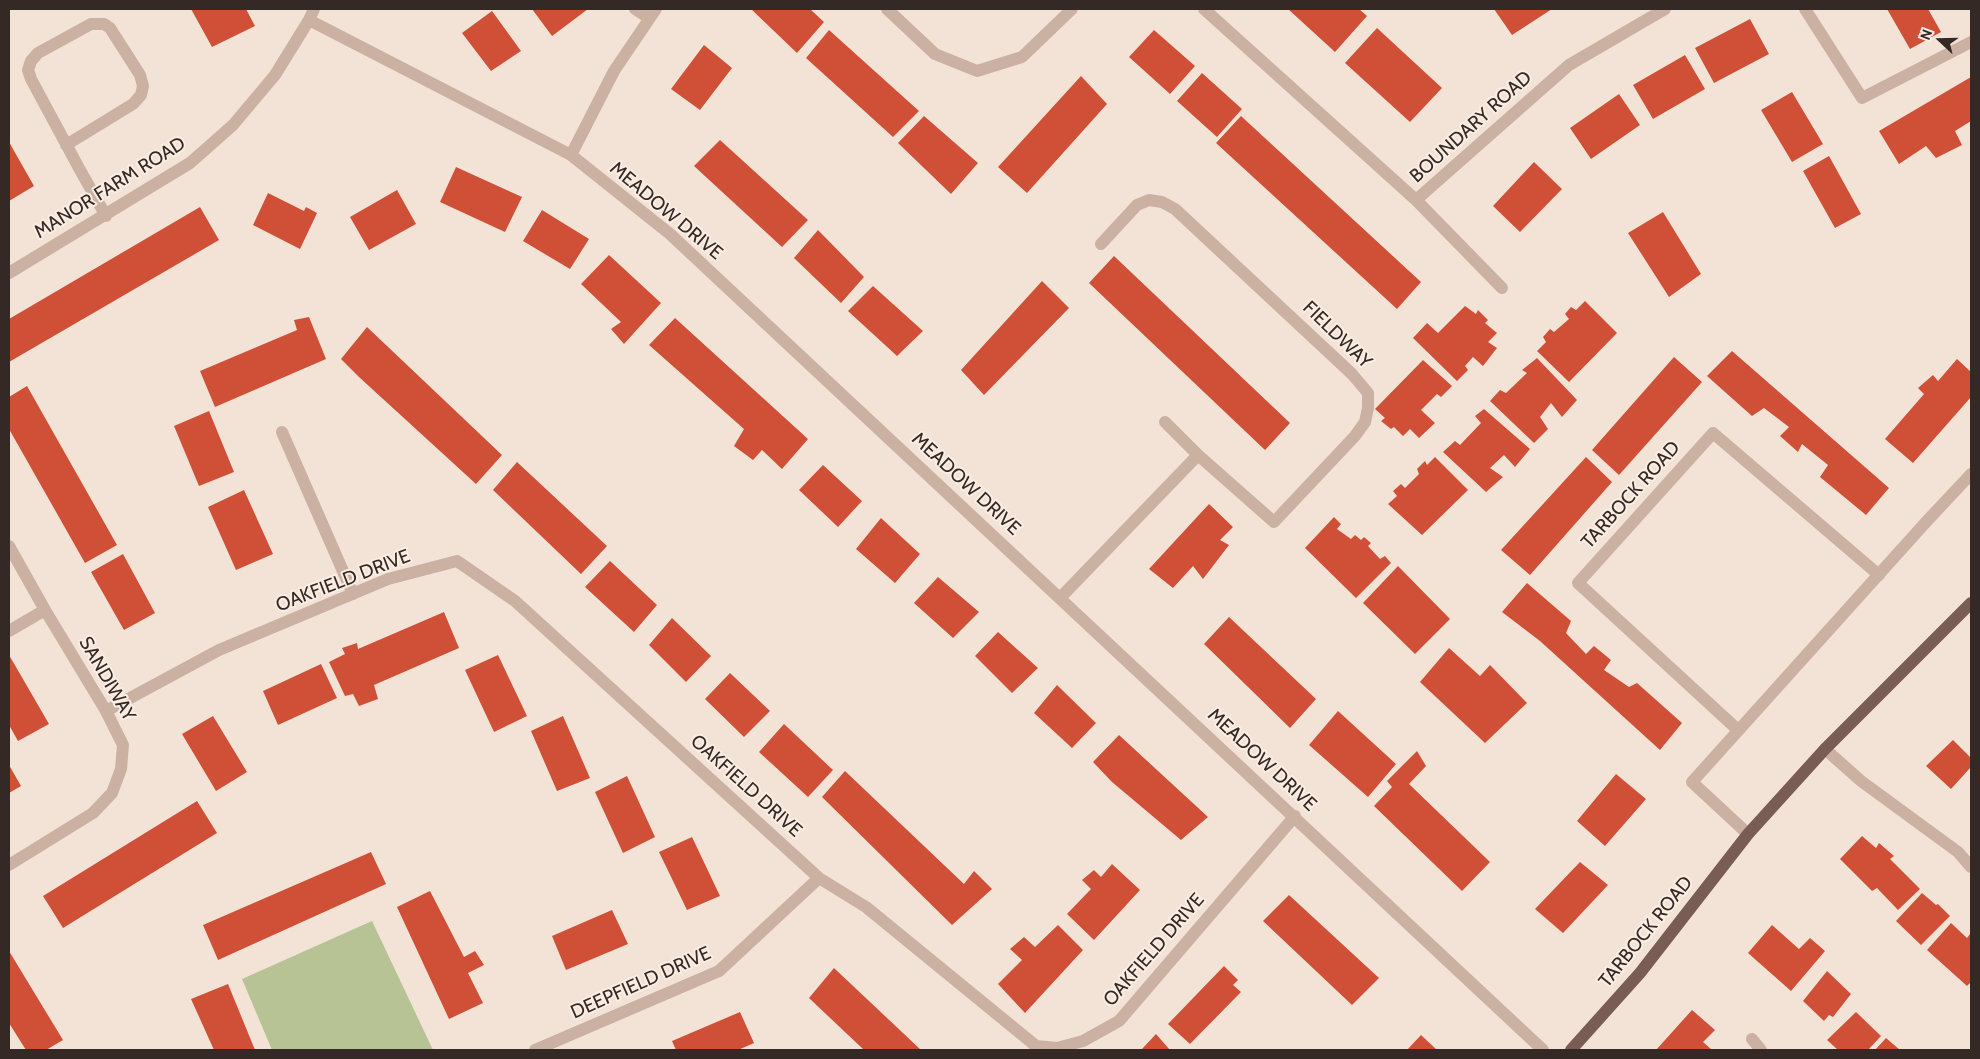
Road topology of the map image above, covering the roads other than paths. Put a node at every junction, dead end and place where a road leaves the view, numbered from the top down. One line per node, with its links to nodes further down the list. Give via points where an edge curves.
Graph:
1 (635, 9): 7 (street)
2 (887, 9): 3 (street, via 935,54 977,71 1022,56)
3 (1072, 9)
4 (1204, 9): 12 (street, BOUNDARY ROAD)
5 (1665, 9): 12 (street, BOUNDARY ROAD, via 1569,65)
6 (1805, 9): 9 (street, via 1862,98)
7 (652, 13): 11 (street, via 614,71)
8 (312, 14): 11 (street, MEADOW DRIVE); 13 (street, MANOR FARM ROAD, via 275,75 233,125 190,163)
9 (1971, 42)
10 (66, 145): 10 (street, via 28,70 38,53 90,24 104,24 110,28 140,75 141,95 133,104); 13 (street)
11 (571, 155): 24 (street, MEADOW DRIVE, via 670,234)
12 (1416, 200): 16 (street)
13 (106, 216): 15 (street, MANOR FARM ROAD)
14 (1101, 244): 19 (street, FIELDWAY, via 1137,205 1149,200 1175,209 1345,367 1368,393 1365,422 1355,436 1274,522)
15 (9, 273)
16 (1502, 288)
17 (1165, 422): 19 (street, FIELDWAY)
18 (282, 432): 23 (street)
19 (1198, 455): 24 (street)
20 (1971, 474): 22 (street)
21 (9, 546): 26 (street, SANDIWAY)
22 (1879, 574): 29 (street); 29 (street, TARBOCK ROAD, via 1712,433 1578,583)
23 (353, 594): 28 (street, OAKFIELD DRIVE, via 220,650); 35 (street, OAKFIELD DRIVE, via 388,579 457,561 514,601)
24 (1060, 598): 31 (street, MEADOW DRIVE)
25 (1971, 603): 30 (main road, TARBOCK ROAD)
26 (45, 610): 27 (street); 28 (street, SANDIWAY)
27 (9, 631)
28 (106, 711): 33 (street, SANDIWAY, via 123,744 121,769 112,793 93,814)
29 (1738, 730): 32 (street, via 1692,782)
30 (1825, 749): 32 (main road, TARBOCK ROAD); 34 (street, via 1860,782 1958,852)
31 (1295, 816): 35 (street, OAKFIELD DRIVE, via 1118,1021 1083,1041 1057,1048 1036,1046 866,907); 38 (street, MEADOW DRIVE)
32 (1748, 834): 39 (main road, TARBOCK ROAD, via 1640,972)
33 (9, 865)
34 (1971, 867)
35 (819, 878): 37 (street, DEEPFIELD DRIVE, via 719,971)
36 (1752, 1039): 40 (street)
37 (536, 1050)
38 (1544, 1050)
39 (1571, 1050)
40 (1761, 1050)

